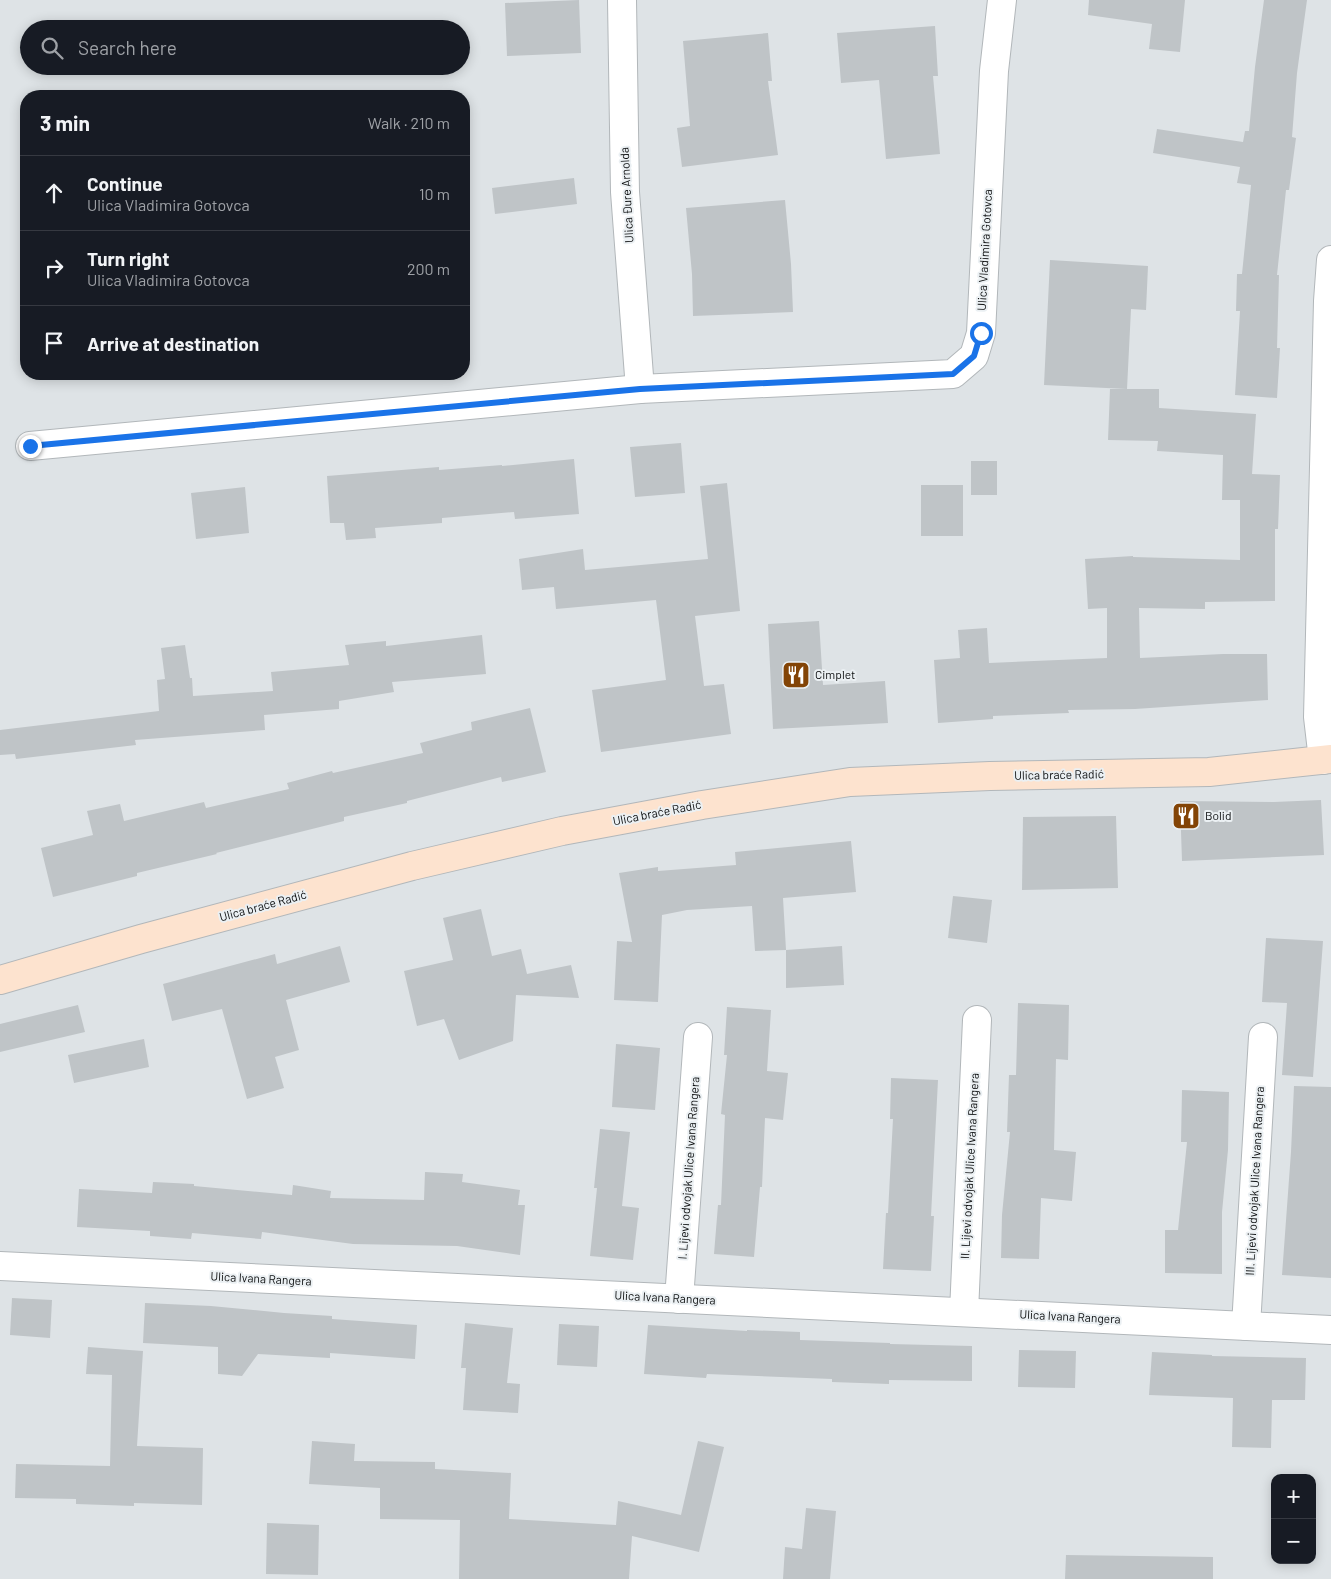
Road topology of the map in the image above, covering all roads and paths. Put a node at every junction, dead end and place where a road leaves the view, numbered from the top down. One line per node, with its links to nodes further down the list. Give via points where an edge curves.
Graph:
1 (622, 0): 4 (street, Ulica Đure Arnolda, via 625,192)
2 (1002, 0): 4 (street, Ulica Vladimira Gotovca, via 994,71 981,333 974,356 953,374)
3 (1331, 260): 5 (street)
4 (640, 389): 6 (street, Ulica Vladimira Gotovca)
5 (1328, 402): 7 (street, via 1318,717)
6 (30, 446)
7 (1327, 760): 8 (main road, Ulica braće Radić, via 1209,772 850,782 702,805 562,831 412,866)
8 (0, 980)
9 (977, 1020): 14 (street, II. Lijevi odvojak Ulice Ivana Rangera)
10 (1263, 1037): 15 (street, III. Lijevi odvojak Ulice Ivana Rangera)
11 (698, 1038): 13 (street, I. Lijevi odvojak Ulice Ivana Rangera)
12 (0, 1266): 13 (street, Ulica Ivana Rangera)
13 (679, 1299): 14 (street, Ulica Ivana Rangera)
14 (964, 1312): 15 (street, Ulica Ivana Rangera)
15 (1246, 1326): 16 (street, Ulica Ivana Rangera)
16 (1331, 1330)

